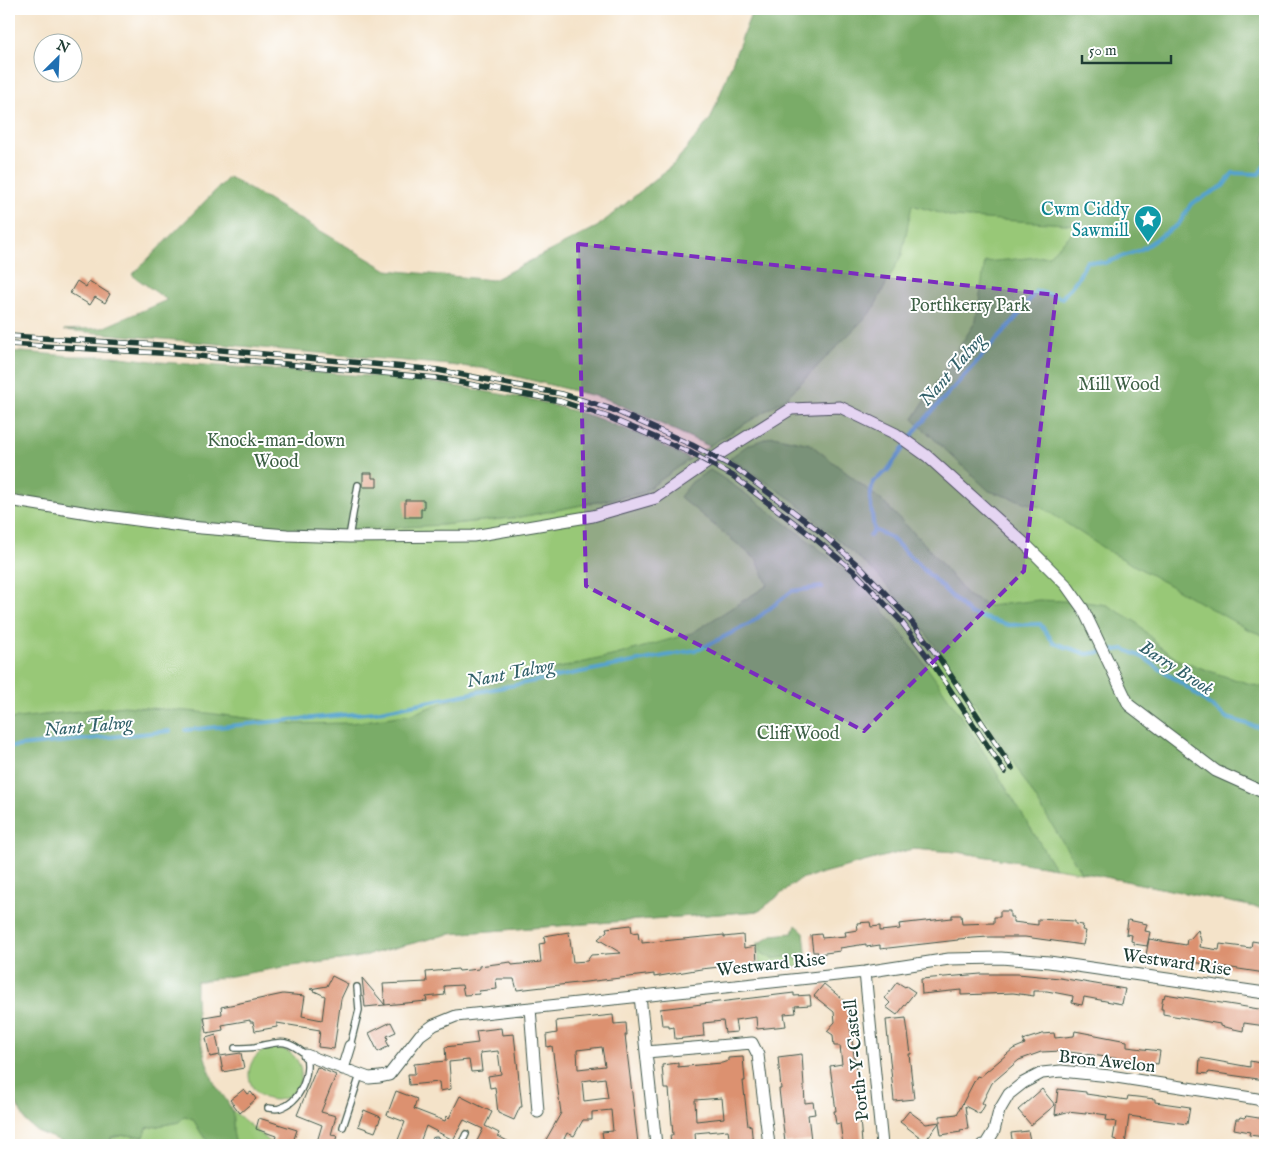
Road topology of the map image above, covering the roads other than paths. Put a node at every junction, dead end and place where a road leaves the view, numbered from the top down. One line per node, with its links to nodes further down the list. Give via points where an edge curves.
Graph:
1 (358, 485): 3 (lane)
2 (9, 500): 3 (street, via 189,527)
3 (350, 537): 4 (street, via 474,536 593,516 656,498 791,408 840,407 901,438 928,456 1066,585 1082,609 1129,705 1216,771)
4 (1265, 793)
5 (865, 972): 7 (street, Westward Rise, via 948,959 1000,958); 8 (street, Westward Rise); 24 (street, Porth-Y-Castell)
6 (357, 986): 10 (lane, via 359,1010)
7 (1265, 993)
8 (640, 996): 9 (street, Westward Rise); 12 (street)
9 (530, 1008): 15 (street, Westward Rise, via 456,1016 420,1035 389,1074 369,1078); 18 (street)
10 (350, 1046): 14 (street)
11 (235, 1048): 13 (lane, via 278,1042 291,1044)
12 (646, 1052): 22 (street); 23 (street, via 752,1043 758,1055)
13 (306, 1055): 14 (street, Westward Rise); 17 (lane, via 308,1066 300,1091 279,1109)
14 (343, 1069): 15 (street, Westward Rise)
15 (360, 1075): 19 (lane)
16 (1265, 1103): 25 (street, Bron Awelon, via 1110,1076 1061,1071 1042,1073 1009,1094)
17 (268, 1108)
18 (538, 1112)
19 (343, 1127)
20 (466, 1134): 21 (lane)
21 (461, 1145)
22 (656, 1145)
23 (769, 1145)
24 (882, 1145)
25 (985, 1145)

